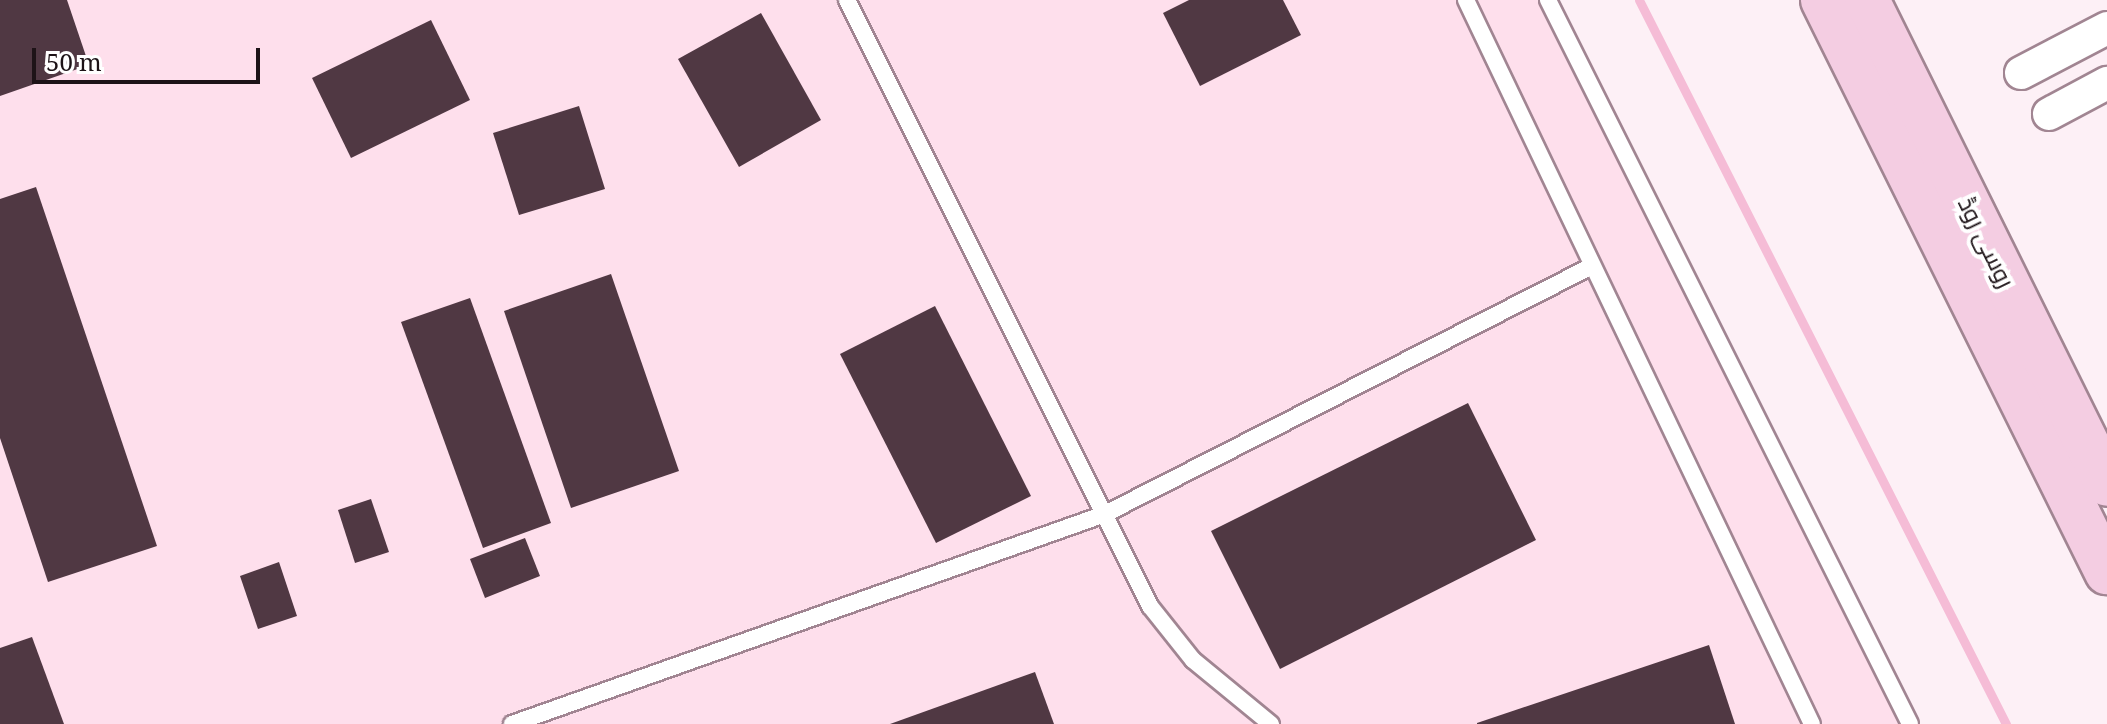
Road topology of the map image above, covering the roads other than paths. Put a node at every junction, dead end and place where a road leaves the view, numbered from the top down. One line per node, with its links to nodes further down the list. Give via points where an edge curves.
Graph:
1 (847, 0): 12 (lane)
2 (1466, 0): 10 (lane)
3 (1548, 0): 17 (lane)
4 (1823, 0): 13 (main road)
5 (1867, 0): 11 (main road, روسی روڈ)
6 (2107, 28): 7 (street)
7 (2021, 73)
8 (2107, 83): 9 (street)
9 (2049, 114)
10 (1592, 266): 12 (lane); 16 (lane)
11 (2107, 484)
12 (1105, 514): 14 (lane); 15 (lane, via 1150,606 1193,660)
13 (2107, 572)
14 (512, 724)
15 (1271, 724)
16 (1812, 724)
17 (1910, 724)

